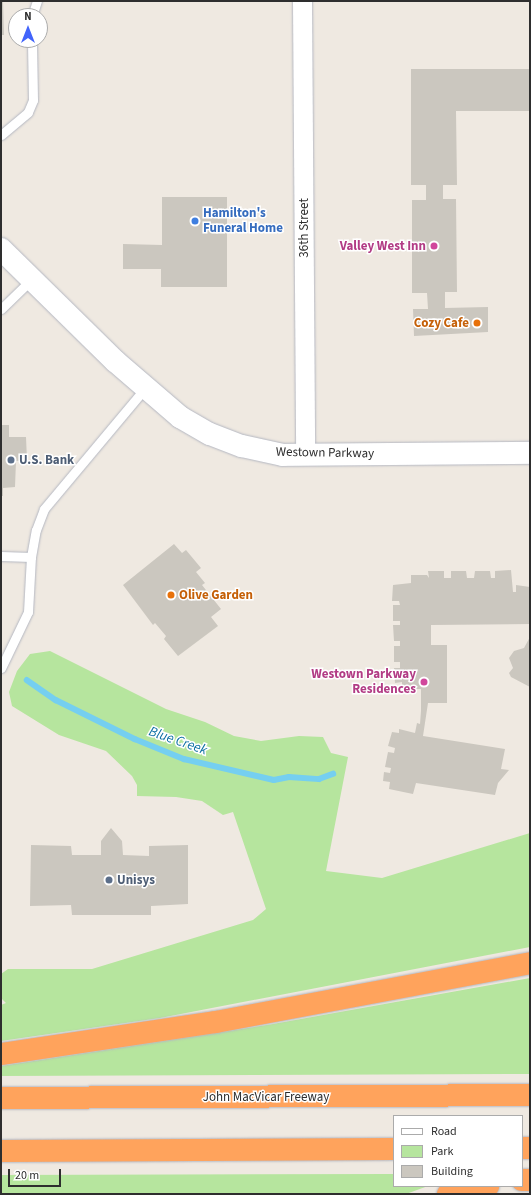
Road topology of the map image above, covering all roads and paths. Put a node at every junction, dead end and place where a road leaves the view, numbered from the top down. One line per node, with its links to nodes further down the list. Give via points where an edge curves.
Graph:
1 (302, 1): 9 (street, 36th Street)
2 (32, 48): 3 (lane, via 33,100 28,112)
3 (1, 135)
4 (1, 250): 5 (street, Westown Parkway)
5 (32, 279): 6 (lane); 7 (street, Westown Parkway)
6 (1, 309)
7 (146, 388): 9 (street, Westown Parkway, via 180,417 210,434 242,446 283,455); 11 (lane, via 44,509 36,530)
8 (530, 453): 9 (street, Westown Parkway)
9 (305, 454)
10 (1, 556): 11 (lane)
11 (31, 557): 12 (lane, via 28,612)
12 (1, 668)
13 (530, 963): 14 (highway, via 216,1022)
14 (1, 1054)
15 (530, 1095): 16 (highway, John MacVicar Freeway)
16 (1, 1098)
17 (393, 1149): 18 (highway)
18 (1, 1151)
19 (483, 1187): 20 (highway)
20 (448, 1194)

